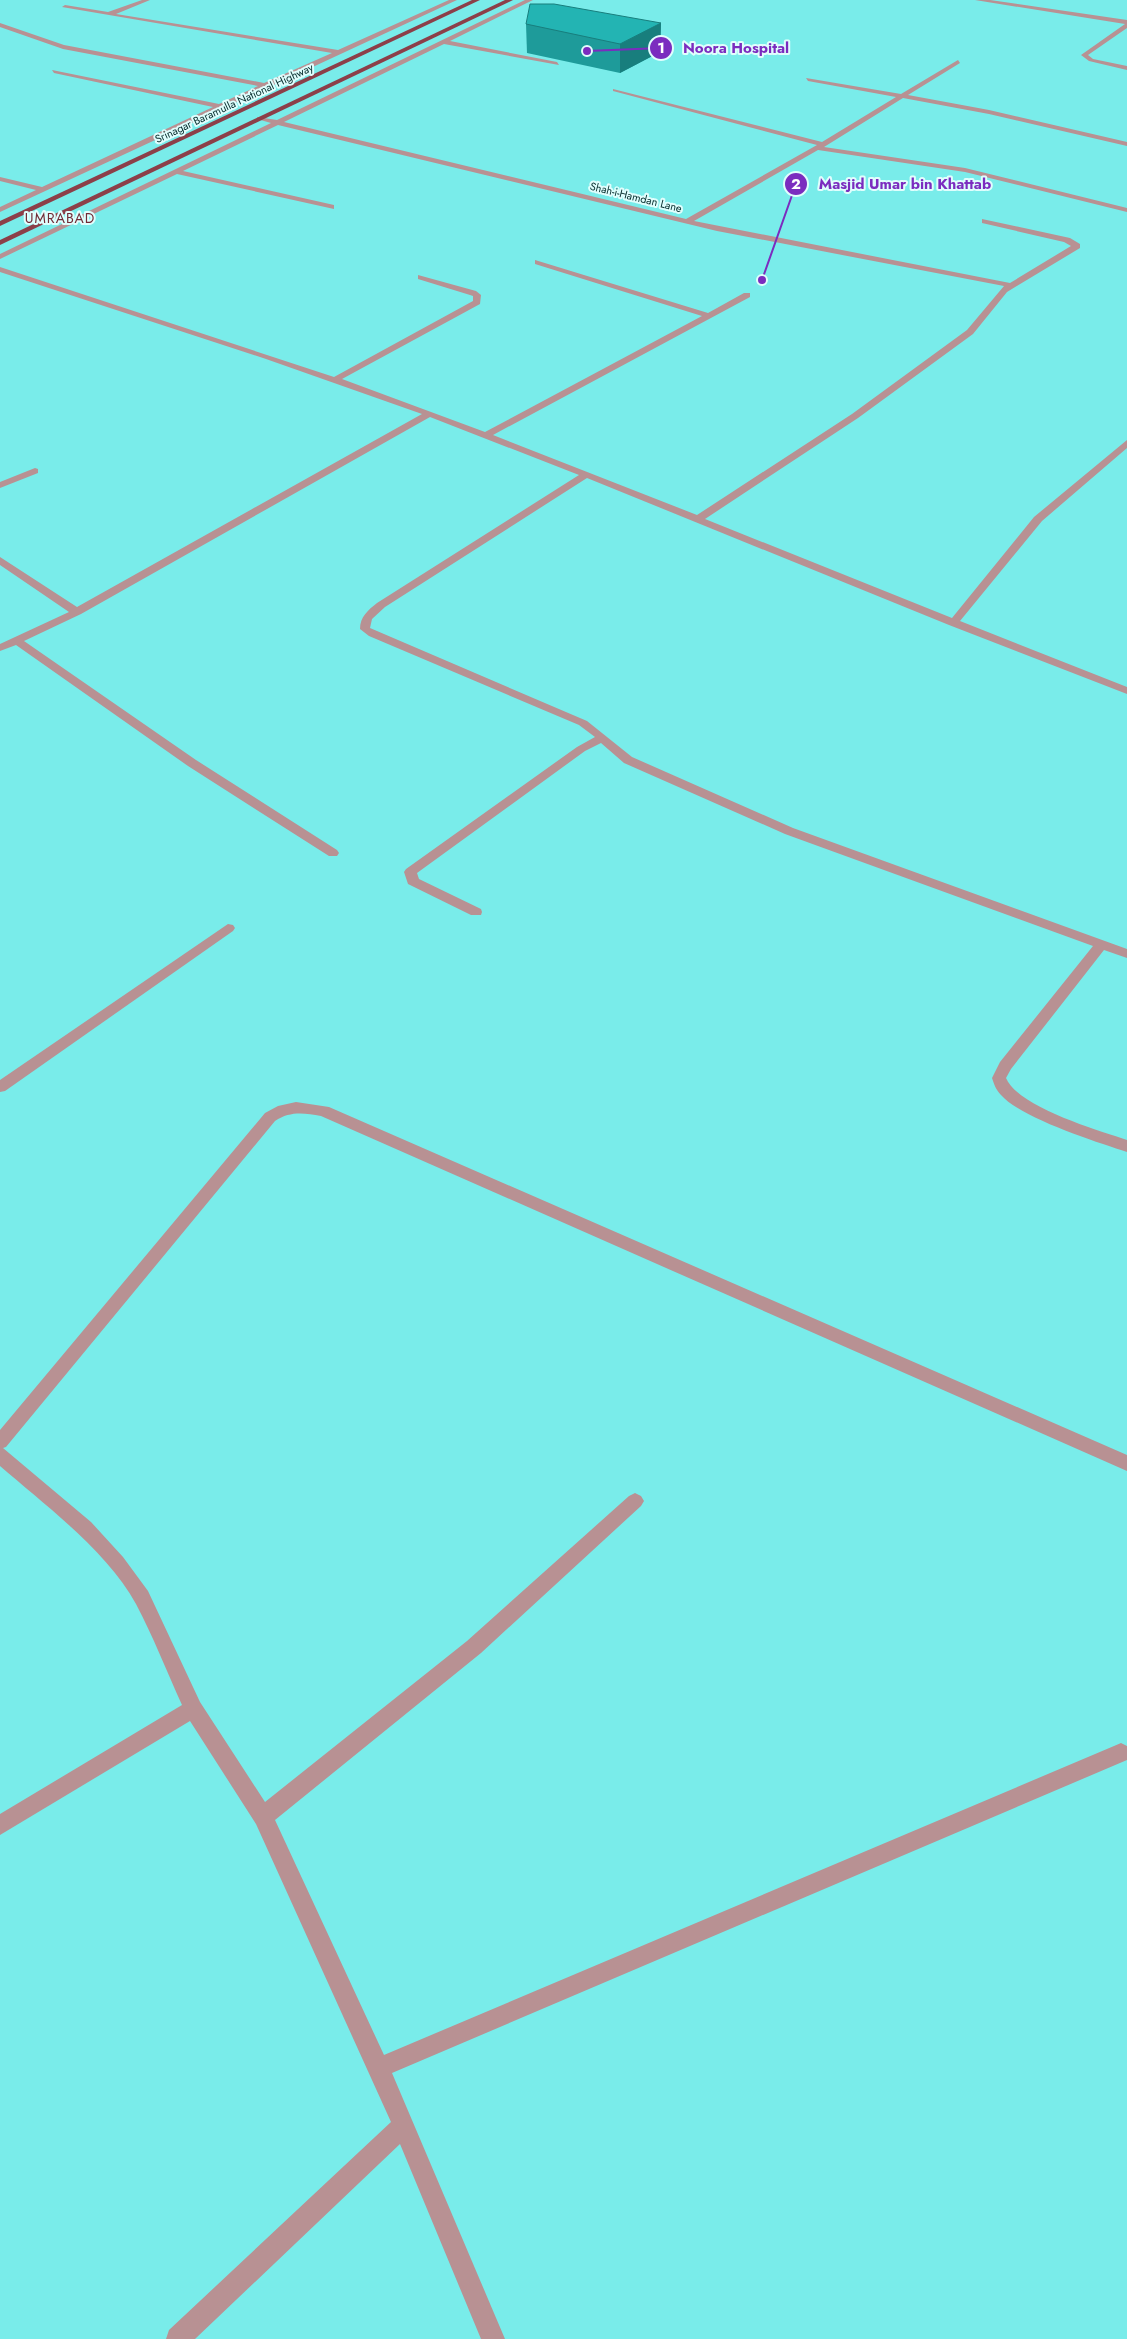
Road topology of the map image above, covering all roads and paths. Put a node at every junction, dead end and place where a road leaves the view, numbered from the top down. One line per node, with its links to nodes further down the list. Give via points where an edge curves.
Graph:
1 (147, 0): 8 (street)
2 (454, 0): 14 (street)
3 (477, 0): 19 (highway, Srinagar Baramulla National Highway)
4 (510, 0): 9 (highway)
5 (530, 0): 10 (street)
6 (978, 0): 11 (street)
7 (65, 7): 8 (street)
8 (108, 14): 14 (street)
9 (472, 18): 10 (highway); 27 (highway)
10 (488, 20): 13 (street)
11 (1127, 24): 18 (street, via 1084,55 1090,60)
12 (2, 27): 22 (street, via 63,47)
13 (443, 42): 16 (street); 28 (street)
14 (338, 52): 17 (street)
15 (958, 62): 25 (street)
16 (557, 64)
17 (309, 66): 19 (highway); 22 (street)
18 (1127, 68)
19 (328, 70): 23 (highway, Srinagar Baramulla National Highway)
20 (54, 71): 26 (street)
21 (808, 79): 25 (street)
22 (266, 85): 23 (street); 26 (street)
23 (286, 89): 39 (highway, Srinagar Baramulla National Highway)
24 (615, 90): 30 (street)
25 (903, 95): 29 (street); 30 (street)
26 (222, 107): 33 (street)
27 (259, 118): 28 (street, Shah-i-Hamdan Lane); 40 (highway)
28 (280, 122): 31 (street); 38 (street, Shah-i-Hamdan Lane)
29 (1127, 144)
30 (820, 146): 36 (street, via 965,170); 38 (street)
31 (178, 172): 34 (street); 41 (street)
32 (0, 179): 33 (street)
33 (44, 190): 35 (street)
34 (331, 207)
35 (0, 210)
36 (1127, 210)
37 (984, 221): 45 (street, via 1076,244 1074,249)
38 (686, 222): 45 (street, Shah-i-Hamdan Lane)
39 (0, 224)
40 (0, 243)
41 (0, 257)
42 (538, 262): 47 (street)
43 (0, 269): 48 (street)
44 (421, 277): 48 (street, via 473,293 477,295 478,302)
45 (1010, 285): 55 (street, via 961,339 855,416)
46 (747, 294): 47 (street)
47 (710, 316): 50 (street)
48 (334, 380): 49 (street)
49 (429, 414): 50 (street); 57 (street)
50 (485, 436): 53 (street)
51 (1127, 444): 58 (street, via 1038,520)
52 (35, 471): 54 (street)
53 (586, 474): 55 (street); 62 (street, via 381,605 364,622 365,629 373,634 583,723)
54 (0, 485)
55 (698, 519): 58 (street)
56 (0, 560): 57 (street)
57 (77, 612): 59 (street)
58 (953, 623): 61 (street)
59 (16, 640): 60 (street); 63 (street, via 192,763)
60 (0, 648)
61 (1127, 690)
62 (602, 738): 64 (street, via 581,749 410,872 413,881); 66 (street, via 628,760 790,831)
63 (333, 853)
64 (476, 912)
65 (228, 928): 68 (street)
66 (1101, 945): 67 (street); 69 (street, via 1005,1066 999,1078 1006,1092 1020,1102)
67 (1127, 954)
68 (0, 1087)
69 (1127, 1146)
70 (0, 1442): 72 (street, via 270,1117 279,1110 302,1107 324,1111)
71 (0, 1455): 74 (street, via 85,1528 117,1562 142,1597)
72 (1127, 1463)
73 (635, 1501): 76 (street, via 474,1647)
74 (193, 1709): 76 (street); 77 (street)
75 (1121, 1753): 78 (street)
76 (263, 1817): 78 (street)
77 (0, 1825)
78 (379, 2068): 79 (street)
79 (404, 2126): 80 (street); 81 (street)
80 (178, 2339)
81 (493, 2339)

